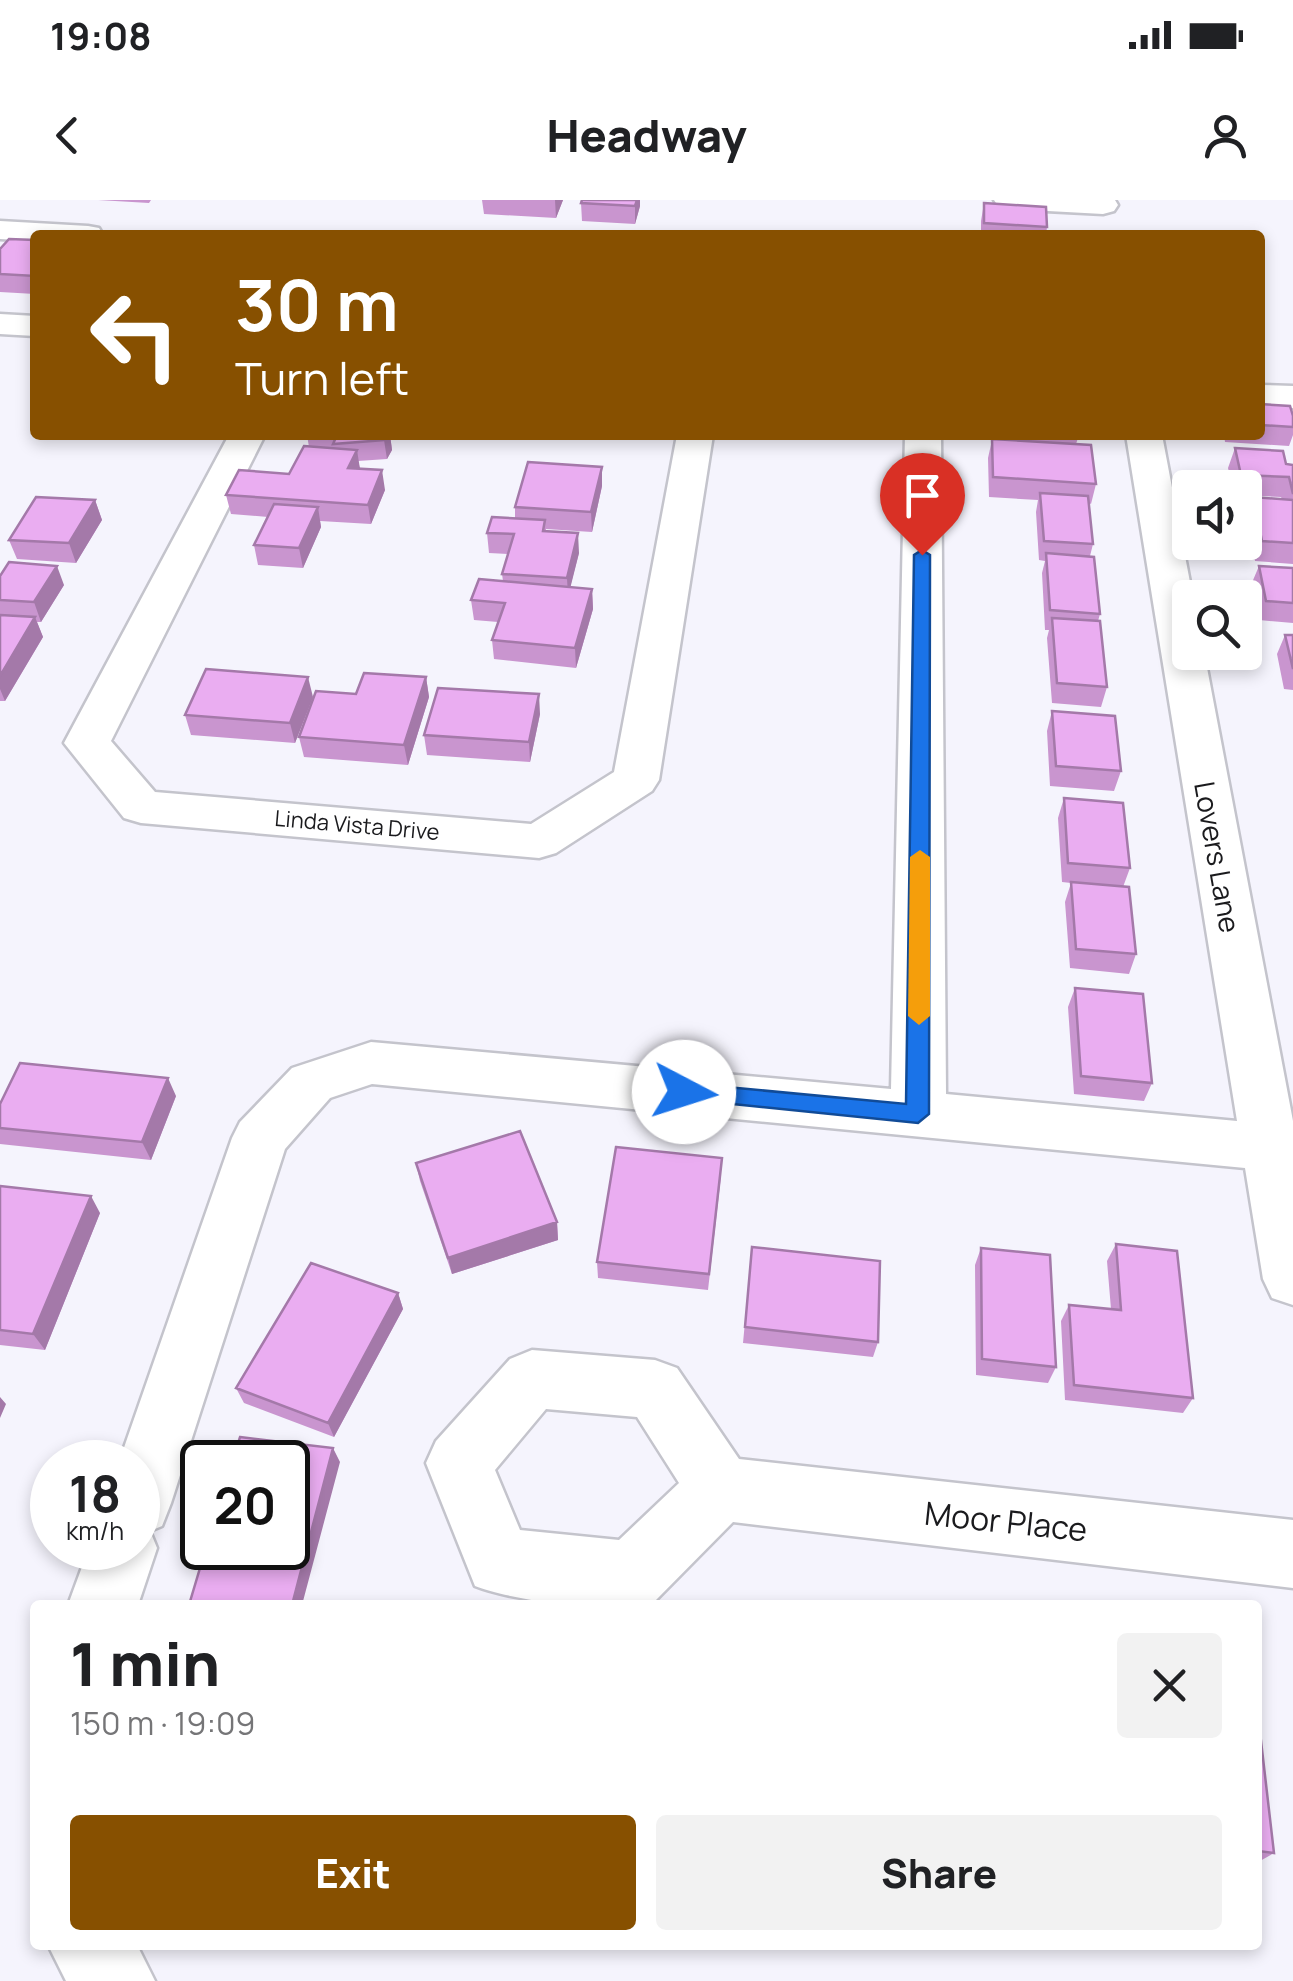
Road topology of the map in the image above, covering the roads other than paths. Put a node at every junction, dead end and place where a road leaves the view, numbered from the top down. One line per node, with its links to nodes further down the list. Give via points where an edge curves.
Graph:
1 (13, 200): 4 (street)
2 (1009, 200): 3 (street)
3 (1104, 213)
4 (0, 215)
5 (0, 230): 6 (street)
6 (30, 232)
7 (0, 324): 8 (street)
8 (30, 326)
9 (1265, 396): 10 (street)
10 (1293, 398)
11 (244, 440): 12 (street, Linda Vista Drive, via 87,743 140,807 539,841 636,780)
12 (694, 440)
13 (923, 440): 15 (street)
14 (1145, 440): 16 (street, Lovers Lane)
15 (918, 1114): 16 (street); 18 (street, via 371,1063 311,1083 260,1138)
16 (1270, 1147): 17 (street, Lovers Lane)
17 (1293, 1279)
18 (159, 1440)
19 (720, 1489): 20 (street, Moor Place)
20 (1293, 1554)
21 (116, 1570): 22 (street)
22 (106, 1600)
23 (92, 1950): 24 (street)
24 (116, 1981)

